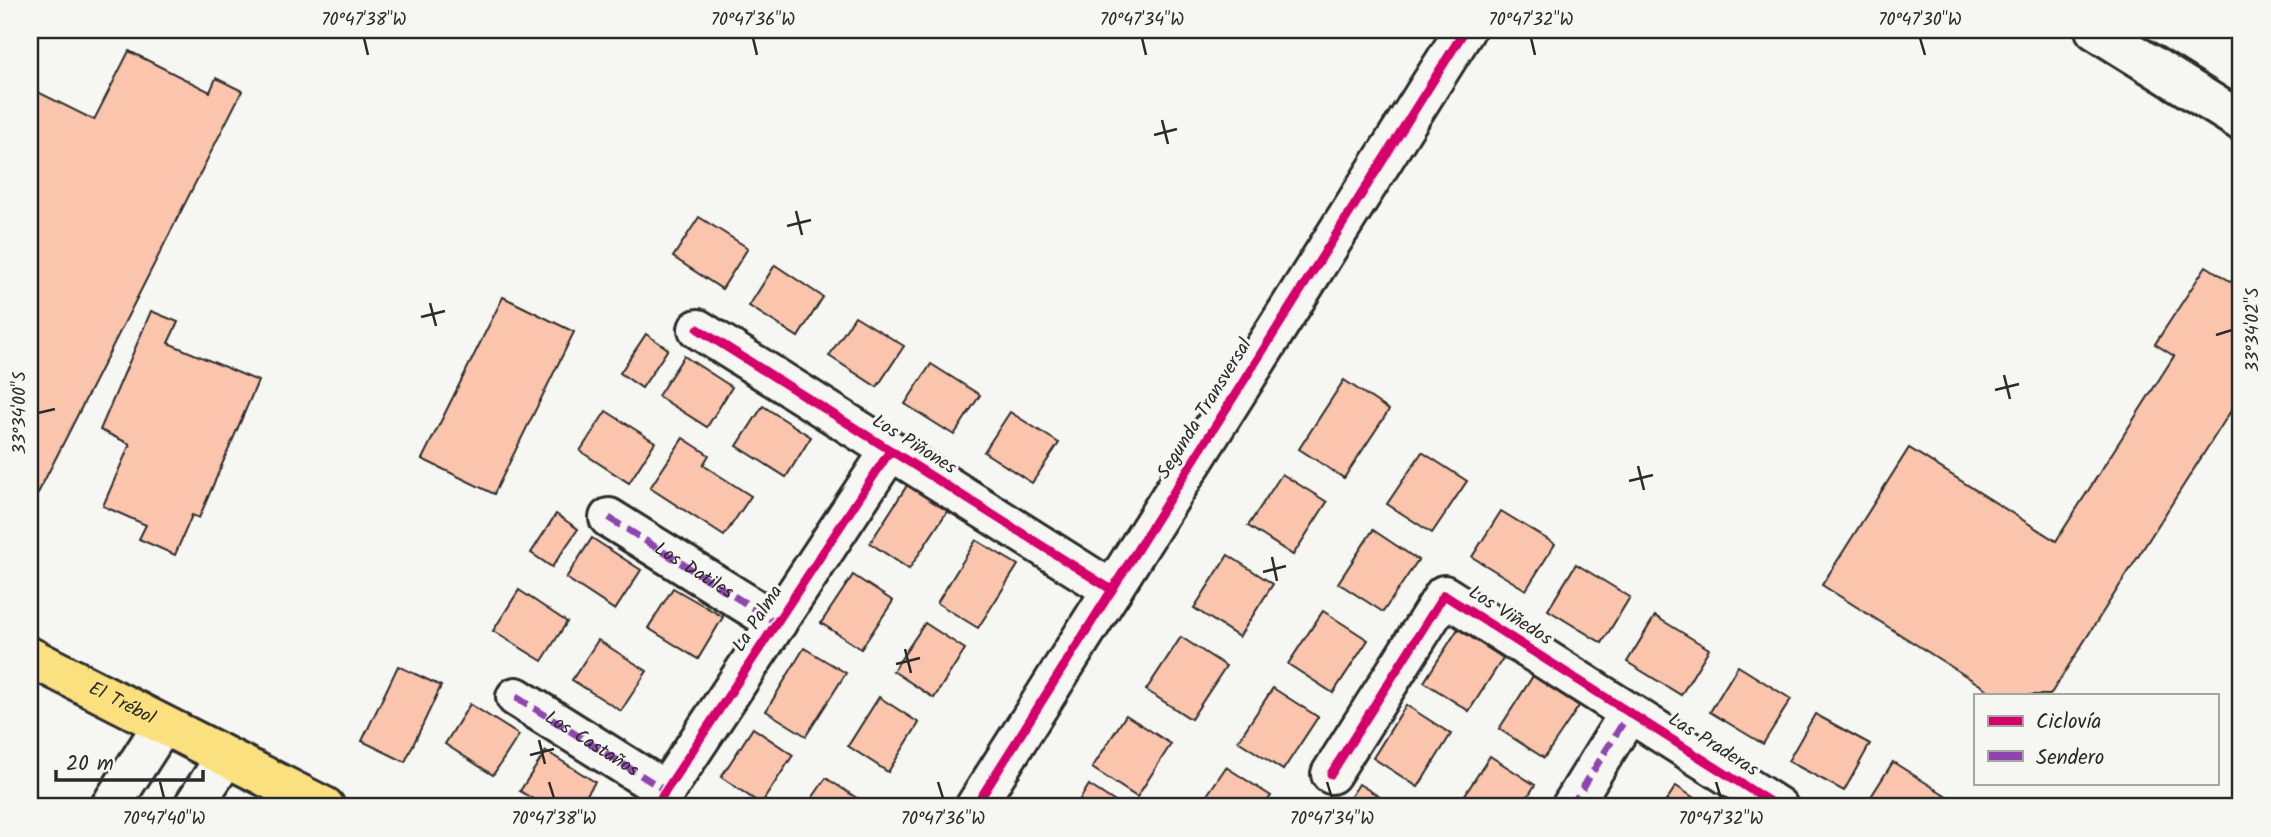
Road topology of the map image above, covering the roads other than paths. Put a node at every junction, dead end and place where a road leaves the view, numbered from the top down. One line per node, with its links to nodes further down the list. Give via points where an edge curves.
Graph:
1 (1465, 30): 7 (street, Segunda Transversal)
2 (2095, 30): 3 (street)
3 (2241, 121)
4 (698, 329): 5 (street, Los Piñones)
5 (890, 451): 7 (street, Los Piñones); 8 (street, La Palma)
6 (609, 518): 8 (street, Los Datiles)
7 (1112, 590): 19 (street, Segunda Transversal)
8 (777, 623): 15 (street, La Palma)
9 (30, 657): 12 (main road, El Trébol)
10 (516, 697): 15 (street, Los Castaños)
11 (1629, 713): 14 (street, Los Viñedos, via 1444,596); 20 (street); 21 (street, Las Praderas)
12 (162, 726): 13 (main road, El Trébol); 16 (street)
13 (225, 758): 17 (street); 18 (main road, El Trébol)
14 (1331, 774)
15 (661, 799)
16 (110, 807)
17 (193, 807)
18 (325, 807)
19 (975, 807)
20 (1571, 807)
21 (1778, 807)

